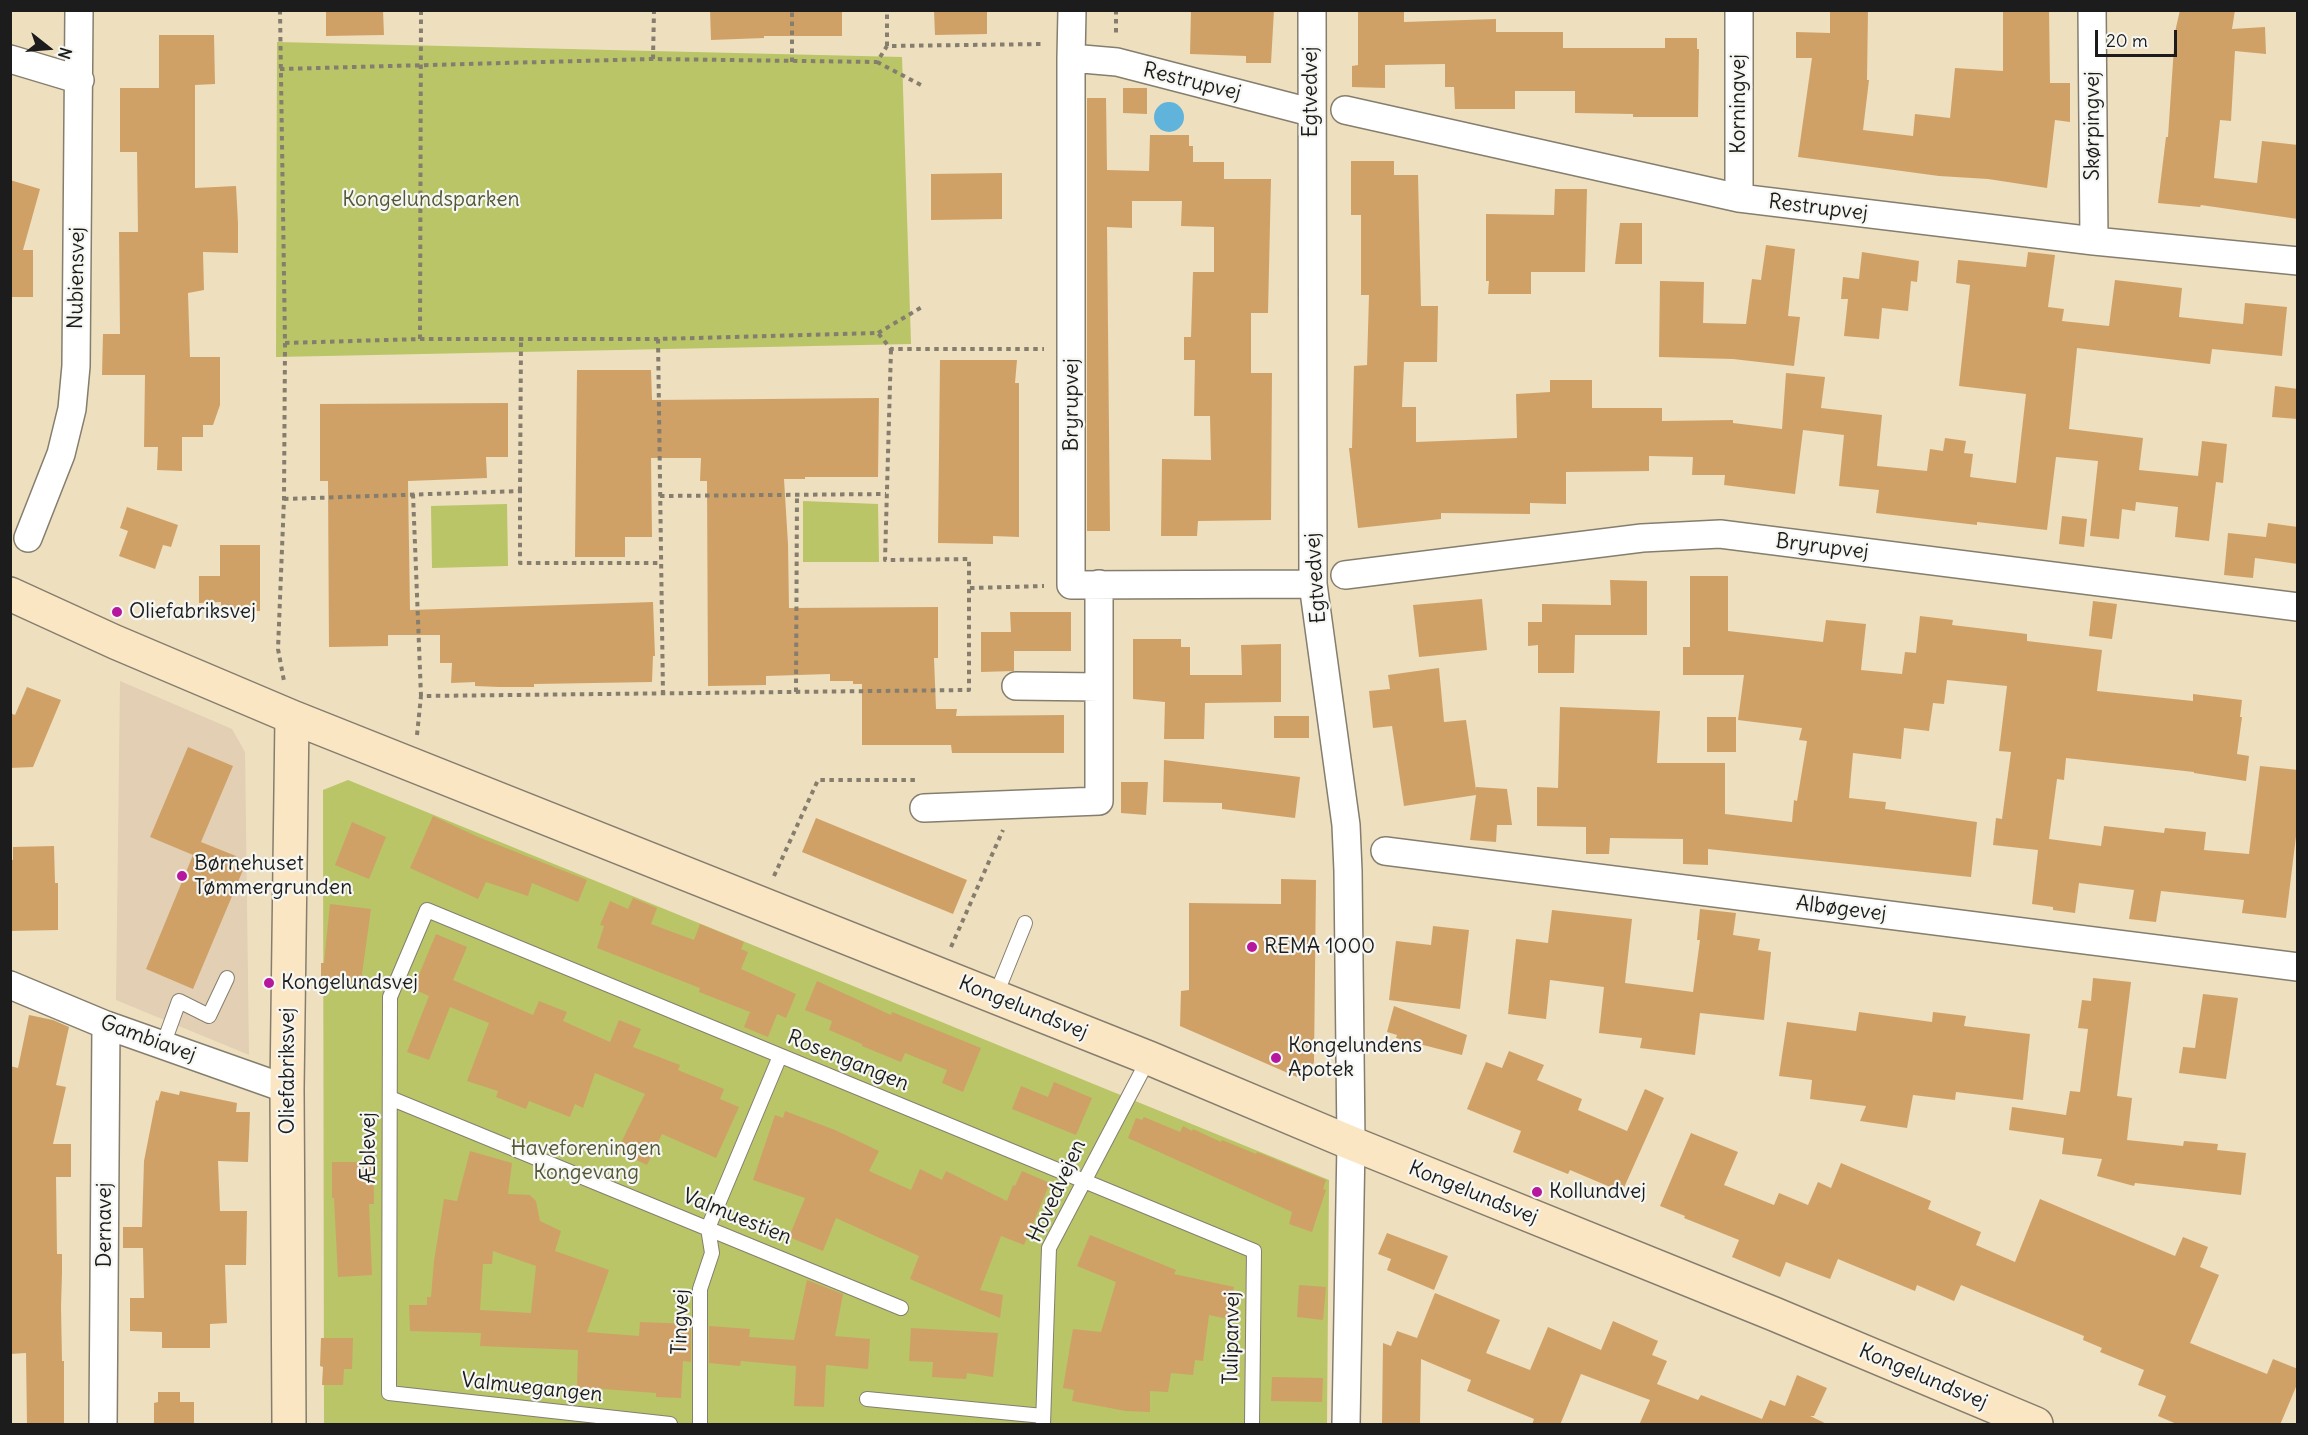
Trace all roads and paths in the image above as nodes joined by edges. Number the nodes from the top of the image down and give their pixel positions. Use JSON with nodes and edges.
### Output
{"nodes":[{"id":1,"x":79,"y":10,"type":"edge"},
{"id":2,"x":279,"y":10,"type":"edge"},
{"id":3,"x":421,"y":10,"type":"edge"},
{"id":4,"x":654,"y":10,"type":"edge"},
{"id":5,"x":792,"y":10,"type":"edge"},
{"id":6,"x":887,"y":10,"type":"edge"},
{"id":7,"x":1071,"y":10,"type":"edge"},
{"id":8,"x":1311,"y":10,"type":"edge"},
{"id":9,"x":1739,"y":10,"type":"edge"},
{"id":10,"x":2092,"y":10,"type":"edge"},
{"id":11,"x":887,"y":46,"type":"junction"},
{"id":12,"x":1071,"y":58,"type":"junction"},
{"id":13,"x":10,"y":59,"type":"edge"},
{"id":14,"x":653,"y":59,"type":"junction"},
{"id":15,"x":792,"y":62,"type":"junction"},
{"id":16,"x":877,"y":62,"type":"junction"},
{"id":17,"x":420,"y":64,"type":"junction"},
{"id":18,"x":280,"y":69,"type":"junction"},
{"id":19,"x":80,"y":80,"type":"junction"},
{"id":20,"x":921,"y":85,"type":"dead end"},
{"id":21,"x":1346,"y":110,"type":"dead end"},
{"id":22,"x":1310,"y":112,"type":"junction"},
{"id":23,"x":1739,"y":198,"type":"junction"},
{"id":24,"x":2094,"y":240,"type":"junction"},
{"id":25,"x":2298,"y":261,"type":"edge"},
{"id":26,"x":922,"y":307,"type":"dead end"},
{"id":27,"x":878,"y":333,"type":"junction"},
{"id":28,"x":420,"y":339,"type":"junction"},
{"id":29,"x":658,"y":339,"type":"junction"},
{"id":30,"x":521,"y":340,"type":"junction"},
{"id":31,"x":285,"y":343,"type":"junction"},
{"id":32,"x":891,"y":349,"type":"junction"},
{"id":33,"x":1072,"y":349,"type":"junction"},
{"id":34,"x":520,"y":491,"type":"junction"},
{"id":35,"x":413,"y":494,"type":"junction"},
{"id":36,"x":797,"y":494,"type":"junction"},
{"id":37,"x":886,"y":494,"type":"junction"},
{"id":38,"x":660,"y":496,"type":"junction"},
{"id":39,"x":284,"y":499,"type":"junction"},
{"id":40,"x":28,"y":538,"type":"dead end"},
{"id":41,"x":661,"y":563,"type":"junction"},
{"id":42,"x":1345,"y":575,"type":"dead end"},
{"id":43,"x":1099,"y":584,"type":"junction"},
{"id":44,"x":1313,"y":584,"type":"junction"},
{"id":45,"x":1071,"y":585,"type":"junction"},
{"id":46,"x":970,"y":588,"type":"junction"},
{"id":47,"x":10,"y":594,"type":"edge"},
{"id":48,"x":2298,"y":607,"type":"edge"},
{"id":49,"x":1016,"y":686,"type":"dead end"},
{"id":50,"x":1099,"y":687,"type":"junction"},
{"id":51,"x":796,"y":692,"type":"junction"},
{"id":52,"x":663,"y":693,"type":"junction"},
{"id":53,"x":421,"y":696,"type":"junction"},
{"id":54,"x":292,"y":717,"type":"junction"},
{"id":55,"x":411,"y":765,"type":"junction"},
{"id":56,"x":1015,"y":804,"type":"junction"},
{"id":57,"x":924,"y":808,"type":"joint"},
{"id":58,"x":1385,"y":851,"type":"dead end"},
{"id":59,"x":762,"y":904,"type":"junction"},
{"id":60,"x":427,"y":910,"type":"joint"},
{"id":61,"x":1024,"y":923,"type":"dead end"},
{"id":62,"x":2298,"y":967,"type":"edge"},
{"id":63,"x":939,"y":975,"type":"junction"},
{"id":64,"x":227,"y":978,"type":"dead end"},
{"id":65,"x":10,"y":985,"type":"edge"},
{"id":66,"x":994,"y":997,"type":"junction"},
{"id":67,"x":106,"y":1025,"type":"junction"},
{"id":68,"x":163,"y":1045,"type":"junction"},
{"id":69,"x":780,"y":1056,"type":"junction"},
{"id":70,"x":1149,"y":1058,"type":"junction"},
{"id":71,"x":287,"y":1089,"type":"junction"},
{"id":72,"x":390,"y":1098,"type":"junction"},
{"id":73,"x":1351,"y":1143,"type":"junction"},
{"id":74,"x":1082,"y":1181,"type":"junction"},
{"id":75,"x":708,"y":1228,"type":"junction"},
{"id":76,"x":1254,"y":1251,"type":"joint"},
{"id":77,"x":901,"y":1308,"type":"dead end"},
{"id":78,"x":389,"y":1393,"type":"joint"},
{"id":79,"x":867,"y":1399,"type":"dead end"},
{"id":80,"x":1043,"y":1420,"type":"edge"},
{"id":81,"x":103,"y":1425,"type":"edge"},
{"id":82,"x":289,"y":1425,"type":"edge"},
{"id":83,"x":670,"y":1425,"type":"edge"},
{"id":84,"x":700,"y":1425,"type":"edge"},
{"id":85,"x":1252,"y":1425,"type":"edge"},
{"id":86,"x":1346,"y":1425,"type":"edge"},
{"id":87,"x":2036,"y":1425,"type":"edge"}],
"edges":[{"from":1,"to":19,"type":"street","name":"Nubiensvej"},
{"from":2,"to":18,"type":"path"},
{"from":3,"to":17,"type":"path"},
{"from":4,"to":14,"type":"path"},
{"from":5,"to":15,"type":"path"},
{"from":6,"to":11,"type":"path"},
{"from":7,"to":12,"type":"street"},
{"from":8,"to":22,"type":"street","name":"Egtvedvej"},
{"from":9,"to":23,"type":"street","name":"Korningvej"},
{"from":10,"to":24,"type":"street","name":"Skørpingvej"},
{"from":11,"to":12,"type":"path"},
{"from":11,"to":16,"type":"path"},
{"from":12,"to":22,"type":"street","name":"Restrupvej"},
{"from":12,"to":33,"type":"street","name":"Bryrupvej"},
{"from":13,"to":19,"type":"street"},
{"from":14,"to":15,"type":"path"},
{"from":14,"to":17,"type":"path"},
{"from":15,"to":16,"type":"path"},
{"from":16,"to":20,"type":"path"},
{"from":17,"to":18,"type":"path"},
{"from":17,"to":28,"type":"path"},
{"from":18,"to":31,"type":"path"},
{"from":19,"to":40,"type":"street","name":"Nubiensvej"},
{"from":21,"to":23,"type":"street","name":"Restrupvej"},
{"from":22,"to":44,"type":"street","name":"Egtvedvej"},
{"from":23,"to":24,"type":"street","name":"Restrupvej"},
{"from":24,"to":25,"type":"street","name":"Restrupvej"},
{"from":26,"to":27,"type":"path"},
{"from":27,"to":29,"type":"path"},
{"from":27,"to":32,"type":"path"},
{"from":28,"to":30,"type":"path"},
{"from":28,"to":31,"type":"path"},
{"from":29,"to":30,"type":"path"},
{"from":29,"to":38,"type":"path"},
{"from":30,"to":34,"type":"path"},
{"from":31,"to":39,"type":"path"},
{"from":32,"to":33,"type":"path"},
{"from":32,"to":37,"type":"path"},
{"from":33,"to":45,"type":"street","name":"Bryrupvej"},
{"from":34,"to":35,"type":"path"},
{"from":34,"to":41,"type":"path"},
{"from":35,"to":39,"type":"path"},
{"from":35,"to":53,"type":"path"},
{"from":36,"to":37,"type":"path"},
{"from":36,"to":38,"type":"path"},
{"from":36,"to":51,"type":"path"},
{"from":37,"to":46,"type":"path"},
{"from":38,"to":41,"type":"path"},
{"from":39,"to":54,"type":"path"},
{"from":41,"to":52,"type":"path"},
{"from":42,"to":48,"type":"street","name":"Bryrupvej"},
{"from":43,"to":44,"type":"street"},
{"from":43,"to":45,"type":"street"},
{"from":43,"to":50,"type":"street"},
{"from":44,"to":73,"type":"street","name":"Egtvedvej"},
{"from":45,"to":46,"type":"path"},
{"from":46,"to":51,"type":"path"},
{"from":47,"to":54,"type":"street","name":"Kongelundsvej"},
{"from":49,"to":50,"type":"street"},
{"from":50,"to":56,"type":"street"},
{"from":51,"to":52,"type":"path"},
{"from":52,"to":53,"type":"path"},
{"from":53,"to":55,"type":"path"},
{"from":54,"to":55,"type":"street","name":"Kongelundsvej"},
{"from":54,"to":71,"type":"street","name":"Oliefabriksvej"},
{"from":55,"to":59,"type":"street","name":"Kongelundsvej"},
{"from":56,"to":57,"type":"street"},
{"from":56,"to":63,"type":"path"},
{"from":57,"to":59,"type":"path"},
{"from":58,"to":62,"type":"street","name":"Albøgevej"},
{"from":59,"to":63,"type":"street","name":"Kongelundsvej"},
{"from":60,"to":69,"type":"lane","name":"Rosengangen"},
{"from":60,"to":72,"type":"lane","name":"Æblevej"},
{"from":61,"to":66,"type":"lane"},
{"from":63,"to":66,"type":"street","name":"Kongelundsvej"},
{"from":64,"to":68,"type":"lane"},
{"from":65,"to":67,"type":"street","name":"Gambiavej"},
{"from":66,"to":70,"type":"street","name":"Kongelundsvej"},
{"from":67,"to":68,"type":"street","name":"Gambiavej"},
{"from":67,"to":81,"type":"street","name":"Dernavej"},
{"from":68,"to":71,"type":"street","name":"Gambiavej"},
{"from":69,"to":74,"type":"lane","name":"Rosengangen"},
{"from":69,"to":75,"type":"lane","name":"Tingvej"},
{"from":70,"to":73,"type":"street","name":"Kongelundsvej"},
{"from":70,"to":74,"type":"lane","name":"Hovedvejen"},
{"from":71,"to":82,"type":"street","name":"Oliefabriksvej"},
{"from":72,"to":75,"type":"lane","name":"Valmuestien"},
{"from":72,"to":78,"type":"lane","name":"Æblevej"},
{"from":73,"to":86,"type":"street"},
{"from":73,"to":87,"type":"street","name":"Kongelundsvej"},
{"from":74,"to":76,"type":"lane","name":"Rosengangen"},
{"from":74,"to":80,"type":"lane","name":"Hovedvejen"},
{"from":75,"to":77,"type":"lane","name":"Valmuestien"},
{"from":75,"to":84,"type":"lane","name":"Tingvej"},
{"from":76,"to":85,"type":"lane","name":"Tulipanvej"},
{"from":78,"to":83,"type":"lane","name":"Valmuegangen"},
{"from":79,"to":80,"type":"lane"}]}
